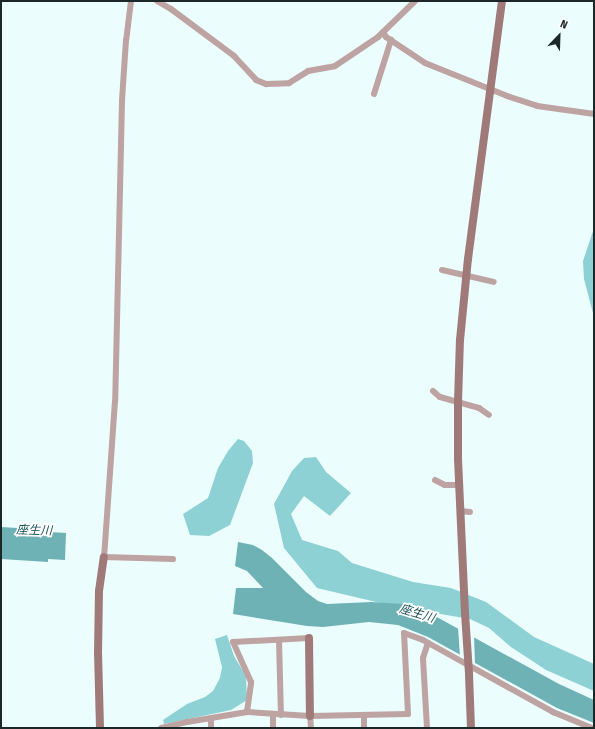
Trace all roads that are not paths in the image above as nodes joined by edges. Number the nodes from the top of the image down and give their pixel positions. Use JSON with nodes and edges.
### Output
{"nodes":[{"id":1,"x":131,"y":1,"type":"edge"},
{"id":2,"x":157,"y":1,"type":"edge"},
{"id":3,"x":415,"y":1,"type":"edge"},
{"id":4,"x":502,"y":1,"type":"edge"},
{"id":5,"x":383,"y":32,"type":"junction"},
{"id":6,"x":391,"y":40,"type":"junction"},
{"id":7,"x":491,"y":89,"type":"junction"},
{"id":8,"x":374,"y":94,"type":"dead end"},
{"id":9,"x":594,"y":114,"type":"edge"},
{"id":10,"x":442,"y":270,"type":"dead end"},
{"id":11,"x":466,"y":276,"type":"junction"},
{"id":12,"x":494,"y":282,"type":"dead end"},
{"id":13,"x":432,"y":391,"type":"dead end"},
{"id":14,"x":458,"y":402,"type":"junction"},
{"id":15,"x":489,"y":415,"type":"dead end"},
{"id":16,"x":435,"y":480,"type":"dead end"},
{"id":17,"x":459,"y":485,"type":"junction"},
{"id":18,"x":460,"y":511,"type":"junction"},
{"id":19,"x":470,"y":512,"type":"dead end"},
{"id":20,"x":104,"y":556,"type":"junction"},
{"id":21,"x":173,"y":558,"type":"dead end"},
{"id":22,"x":309,"y":638,"type":"joint"},
{"id":23,"x":279,"y":640,"type":"junction"},
{"id":24,"x":428,"y":643,"type":"junction"},
{"id":25,"x":247,"y":712,"type":"junction"},
{"id":26,"x":273,"y":714,"type":"junction"},
{"id":27,"x":281,"y":715,"type":"junction"},
{"id":28,"x":364,"y":715,"type":"junction"},
{"id":29,"x":310,"y":716,"type":"junction"},
{"id":30,"x":211,"y":718,"type":"junction"},
{"id":31,"x":100,"y":728,"type":"edge"},
{"id":32,"x":161,"y":728,"type":"edge"},
{"id":33,"x":211,"y":728,"type":"edge"},
{"id":34,"x":273,"y":728,"type":"edge"},
{"id":35,"x":311,"y":728,"type":"edge"},
{"id":36,"x":364,"y":728,"type":"edge"},
{"id":37,"x":427,"y":728,"type":"edge"},
{"id":38,"x":471,"y":728,"type":"edge"},
{"id":39,"x":592,"y":728,"type":"edge"}],
"edges":[{"from":1,"to":20,"type":"street"},
{"from":2,"to":5,"type":"street"},
{"from":3,"to":5,"type":"street"},
{"from":4,"to":7,"type":"street"},
{"from":5,"to":6,"type":"street"},
{"from":6,"to":7,"type":"street"},
{"from":6,"to":8,"type":"street"},
{"from":7,"to":9,"type":"street"},
{"from":7,"to":11,"type":"street"},
{"from":10,"to":11,"type":"street"},
{"from":11,"to":12,"type":"street"},
{"from":11,"to":14,"type":"street"},
{"from":13,"to":14,"type":"street"},
{"from":14,"to":15,"type":"street"},
{"from":14,"to":17,"type":"street"},
{"from":16,"to":17,"type":"street"},
{"from":17,"to":18,"type":"street"},
{"from":18,"to":19,"type":"street"},
{"from":18,"to":38,"type":"street","bridge":true},
{"from":20,"to":21,"type":"street"},
{"from":20,"to":31,"type":"street"},
{"from":22,"to":23,"type":"street"},
{"from":22,"to":29,"type":"street"},
{"from":23,"to":25,"type":"street"},
{"from":23,"to":27,"type":"street"},
{"from":24,"to":28,"type":"street"},
{"from":24,"to":37,"type":"street"},
{"from":24,"to":39,"type":"street"},
{"from":25,"to":26,"type":"street"},
{"from":25,"to":30,"type":"street"},
{"from":26,"to":27,"type":"street"},
{"from":26,"to":34,"type":"street"},
{"from":27,"to":29,"type":"street"},
{"from":28,"to":29,"type":"street"},
{"from":28,"to":36,"type":"street"},
{"from":29,"to":35,"type":"street"},
{"from":30,"to":32,"type":"street"},
{"from":30,"to":33,"type":"street"}]}
